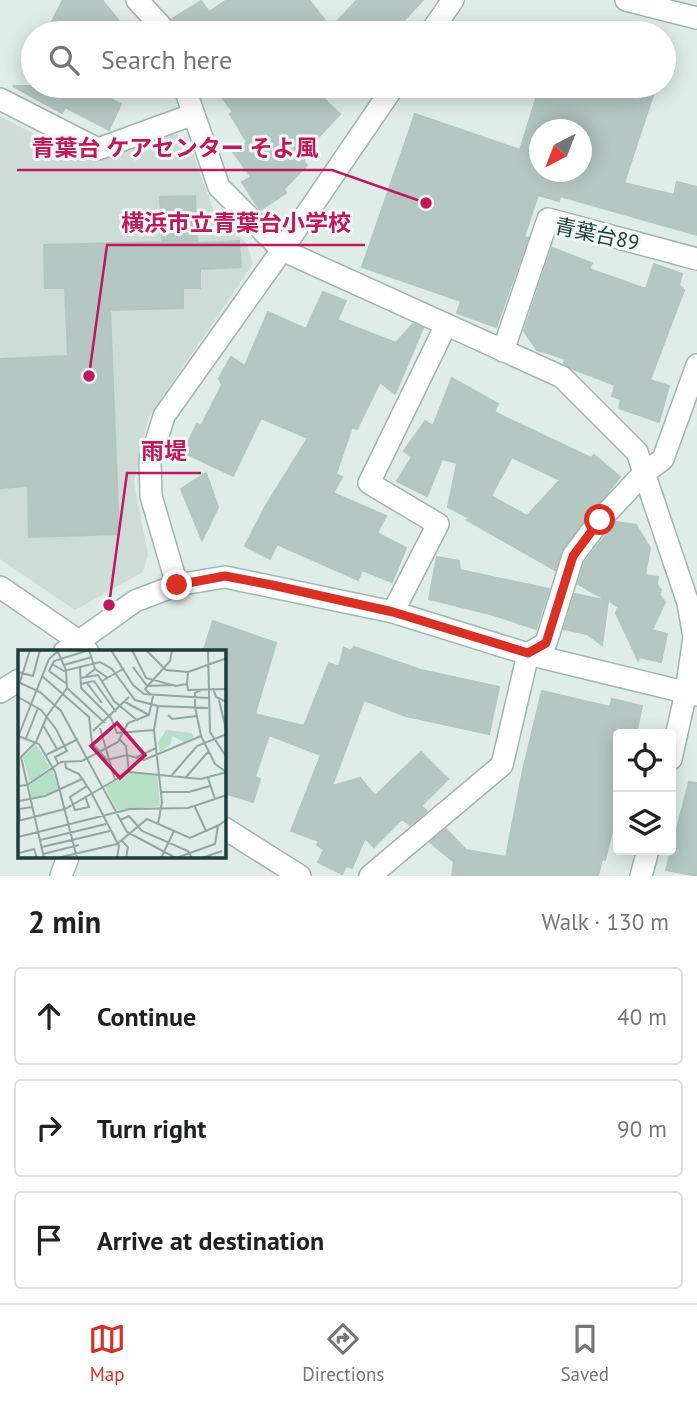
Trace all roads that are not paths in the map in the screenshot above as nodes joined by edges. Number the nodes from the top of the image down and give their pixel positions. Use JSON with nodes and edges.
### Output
{"nodes":[{"id":1,"x":137,"y":0,"type":"edge"},
{"id":2,"x":453,"y":0,"type":"edge"},
{"id":3,"x":626,"y":0,"type":"edge"},
{"id":4,"x":697,"y":18,"type":"edge"},
{"id":5,"x":156,"y":21,"type":"edge"},
{"id":6,"x":438,"y":21,"type":"edge"},
{"id":7,"x":188,"y":98,"type":"edge"},
{"id":8,"x":386,"y":98,"type":"edge"},
{"id":9,"x":0,"y":99,"type":"edge"},
{"id":10,"x":194,"y":114,"type":"junction"},
{"id":11,"x":282,"y":250,"type":"junction"},
{"id":12,"x":697,"y":259,"type":"edge"},
{"id":13,"x":446,"y":325,"type":"junction"},
{"id":14,"x":503,"y":351,"type":"junction"},
{"id":15,"x":697,"y":365,"type":"edge"},
{"id":16,"x":644,"y":472,"type":"junction"},
{"id":17,"x":177,"y":585,"type":"junction"},
{"id":18,"x":0,"y":587,"type":"edge"},
{"id":19,"x":393,"y":612,"type":"junction"},
{"id":20,"x":77,"y":649,"type":"edge"},
{"id":21,"x":528,"y":653,"type":"junction"},
{"id":22,"x":18,"y":681,"type":"edge"},
{"id":23,"x":0,"y":692,"type":"edge"},
{"id":24,"x":692,"y":694,"type":"edge"},
{"id":25,"x":676,"y":744,"type":"edge"},
{"id":26,"x":226,"y":829,"type":"edge"},
{"id":27,"x":647,"y":855,"type":"edge"},
{"id":28,"x":68,"y":858,"type":"edge"},
{"id":29,"x":61,"y":876,"type":"edge"},
{"id":30,"x":300,"y":876,"type":"edge"},
{"id":31,"x":370,"y":876,"type":"edge"},
{"id":32,"x":641,"y":876,"type":"edge"}],
"edges":[{"from":1,"to":5,"type":"street"},
{"from":2,"to":6,"type":"street"},
{"from":3,"to":4,"type":"street"},
{"from":7,"to":10,"type":"street"},
{"from":8,"to":11,"type":"street"},
{"from":9,"to":10,"type":"street"},
{"from":10,"to":11,"type":"street"},
{"from":11,"to":13,"type":"street"},
{"from":11,"to":17,"type":"street"},
{"from":12,"to":14,"type":"street","name":"青葉台89"},
{"from":13,"to":14,"type":"street"},
{"from":13,"to":19,"type":"street"},
{"from":14,"to":16,"type":"street"},
{"from":15,"to":16,"type":"street"},
{"from":16,"to":21,"type":"street"},
{"from":16,"to":24,"type":"street"},
{"from":17,"to":19,"type":"street"},
{"from":17,"to":20,"type":"street"},
{"from":18,"to":20,"type":"street"},
{"from":19,"to":21,"type":"street"},
{"from":21,"to":24,"type":"street"},
{"from":21,"to":31,"type":"street"},
{"from":22,"to":23,"type":"street"},
{"from":24,"to":25,"type":"street"},
{"from":26,"to":30,"type":"street"},
{"from":27,"to":32,"type":"street"},
{"from":28,"to":29,"type":"street"}]}
